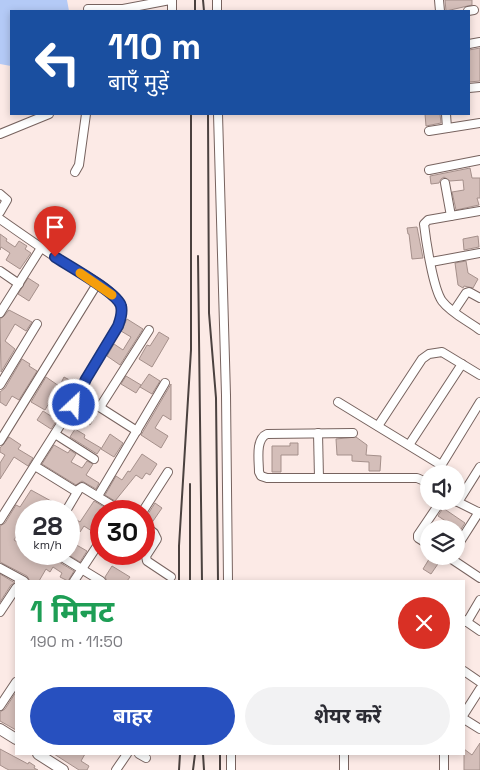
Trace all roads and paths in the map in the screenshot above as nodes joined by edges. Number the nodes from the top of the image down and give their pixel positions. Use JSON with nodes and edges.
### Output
{"nodes":[{"id":1,"x":86,"y":0,"type":"edge"},
{"id":2,"x":171,"y":0,"type":"edge"},
{"id":3,"x":88,"y":10,"type":"edge"},
{"id":4,"x":47,"y":115,"type":"edge"},
{"id":5,"x":86,"y":115,"type":"edge"},
{"id":6,"x":218,"y":115,"type":"edge"},
{"id":7,"x":446,"y":115,"type":"edge"},
{"id":8,"x":480,"y":122,"type":"edge"},
{"id":9,"x":447,"y":128,"type":"junction"},
{"id":10,"x":429,"y":132,"type":"dead end"},
{"id":11,"x":0,"y":134,"type":"edge"},
{"id":12,"x":480,"y":160,"type":"edge"},
{"id":13,"x":429,"y":170,"type":"dead end"},
{"id":14,"x":75,"y":172,"type":"dead end"},
{"id":15,"x":445,"y":183,"type":"dead end"},
{"id":16,"x":0,"y":194,"type":"edge"},
{"id":17,"x":480,"y":211,"type":"edge"},
{"id":18,"x":0,"y":212,"type":"edge"},
{"id":19,"x":451,"y":216,"type":"junction"},
{"id":20,"x":0,"y":219,"type":"edge"},
{"id":21,"x":41,"y":248,"type":"junction"},
{"id":22,"x":480,"y":253,"type":"edge"},
{"id":23,"x":431,"y":262,"type":"junction"},
{"id":24,"x":0,"y":271,"type":"edge"},
{"id":25,"x":19,"y":284,"type":"junction"},
{"id":26,"x":97,"y":284,"type":"junction"},
{"id":27,"x":480,"y":298,"type":"edge"},
{"id":28,"x":454,"y":310,"type":"junction"},
{"id":29,"x":0,"y":313,"type":"edge"},
{"id":30,"x":37,"y":324,"type":"dead end"},
{"id":31,"x":148,"y":330,"type":"dead end"},
{"id":32,"x":480,"y":330,"type":"edge"},
{"id":33,"x":462,"y":364,"type":"junction"},
{"id":34,"x":480,"y":375,"type":"edge"},
{"id":35,"x":165,"y":383,"type":"dead end"},
{"id":36,"x":0,"y":385,"type":"edge"},
{"id":37,"x":79,"y":394,"type":"junction"},
{"id":38,"x":338,"y":402,"type":"dead end"},
{"id":39,"x":480,"y":402,"type":"edge"},
{"id":40,"x":100,"y":407,"type":"junction"},
{"id":41,"x":378,"y":426,"type":"junction"},
{"id":42,"x":137,"y":430,"type":"junction"},
{"id":43,"x":318,"y":433,"type":"junction"},
{"id":44,"x":353,"y":433,"type":"dead end"},
{"id":45,"x":56,"y":434,"type":"junction"},
{"id":46,"x":0,"y":441,"type":"edge"},
{"id":47,"x":409,"y":445,"type":"junction"},
{"id":48,"x":94,"y":459,"type":"dead end"},
{"id":49,"x":441,"y":465,"type":"joint"},
{"id":50,"x":35,"y":466,"type":"junction"},
{"id":51,"x":480,"y":467,"type":"edge"},
{"id":52,"x":168,"y":472,"type":"dead end"},
{"id":53,"x":319,"y":478,"type":"junction"},
{"id":54,"x":420,"y":479,"type":"edge"},
{"id":55,"x":465,"y":489,"type":"edge"},
{"id":56,"x":77,"y":492,"type":"junction"},
{"id":57,"x":98,"y":496,"type":"junction"},
{"id":58,"x":72,"y":500,"type":"edge"},
{"id":59,"x":104,"y":500,"type":"edge"},
{"id":60,"x":150,"y":500,"type":"edge"},
{"id":61,"x":465,"y":505,"type":"edge"},
{"id":62,"x":480,"y":513,"type":"edge"},
{"id":63,"x":0,"y":520,"type":"edge"},
{"id":64,"x":465,"y":535,"type":"edge"},
{"id":65,"x":90,"y":557,"type":"edge"},
{"id":66,"x":74,"y":565,"type":"edge"},
{"id":67,"x":153,"y":565,"type":"edge"},
{"id":68,"x":461,"y":565,"type":"edge"},
{"id":69,"x":0,"y":568,"type":"edge"},
{"id":70,"x":82,"y":570,"type":"junction"},
{"id":71,"x":171,"y":577,"type":"dead end"},
{"id":72,"x":480,"y":578,"type":"edge"},
{"id":73,"x":20,"y":580,"type":"edge"},
{"id":74,"x":75,"y":580,"type":"edge"},
{"id":75,"x":98,"y":580,"type":"edge"},
{"id":76,"x":228,"y":580,"type":"edge"},
{"id":77,"x":15,"y":590,"type":"edge"},
{"id":78,"x":480,"y":600,"type":"edge"},
{"id":79,"x":0,"y":612,"type":"edge"},
{"id":80,"x":465,"y":621,"type":"edge"},
{"id":81,"x":480,"y":630,"type":"edge"},
{"id":82,"x":465,"y":672,"type":"edge"},
{"id":83,"x":480,"y":682,"type":"edge"},
{"id":84,"x":15,"y":684,"type":"edge"},
{"id":85,"x":480,"y":689,"type":"edge"},
{"id":86,"x":0,"y":706,"type":"edge"},
{"id":87,"x":465,"y":712,"type":"edge"},
{"id":88,"x":465,"y":720,"type":"edge"},
{"id":89,"x":0,"y":729,"type":"edge"},
{"id":90,"x":480,"y":729,"type":"edge"},
{"id":91,"x":15,"y":738,"type":"edge"},
{"id":92,"x":126,"y":755,"type":"edge"},
{"id":93,"x":231,"y":755,"type":"edge"},
{"id":94,"x":344,"y":755,"type":"edge"},
{"id":95,"x":45,"y":759,"type":"edge"},
{"id":96,"x":444,"y":767,"type":"edge"},
{"id":97,"x":63,"y":770,"type":"edge"},
{"id":98,"x":116,"y":770,"type":"edge"},
{"id":99,"x":231,"y":770,"type":"edge"},
{"id":100,"x":344,"y":770,"type":"edge"},
{"id":101,"x":452,"y":770,"type":"edge"}],
"edges":[{"from":1,"to":3,"type":"street"},
{"from":2,"to":3,"type":"street"},
{"from":4,"to":11,"type":"street"},
{"from":5,"to":14,"type":"street"},
{"from":6,"to":76,"type":"street"},
{"from":7,"to":9,"type":"street"},
{"from":8,"to":9,"type":"street"},
{"from":9,"to":10,"type":"street"},
{"from":12,"to":13,"type":"street"},
{"from":15,"to":19,"type":"street"},
{"from":16,"to":18,"type":"street"},
{"from":17,"to":19,"type":"street"},
{"from":19,"to":23,"type":"street"},
{"from":20,"to":21,"type":"street"},
{"from":21,"to":25,"type":"street"},
{"from":21,"to":26,"type":"street"},
{"from":22,"to":23,"type":"street"},
{"from":23,"to":28,"type":"street"},
{"from":24,"to":25,"type":"street"},
{"from":25,"to":29,"type":"street"},
{"from":26,"to":37,"type":"street"},
{"from":26,"to":46,"type":"street"},
{"from":27,"to":28,"type":"street"},
{"from":28,"to":32,"type":"street"},
{"from":30,"to":36,"type":"street"},
{"from":31,"to":40,"type":"street"},
{"from":33,"to":34,"type":"street"},
{"from":33,"to":41,"type":"street"},
{"from":33,"to":47,"type":"street"},
{"from":35,"to":42,"type":"street"},
{"from":37,"to":40,"type":"street"},
{"from":37,"to":45,"type":"street"},
{"from":38,"to":41,"type":"street"},
{"from":39,"to":49,"type":"street"},
{"from":40,"to":42,"type":"street"},
{"from":41,"to":47,"type":"street"},
{"from":42,"to":57,"type":"street"},
{"from":43,"to":44,"type":"street"},
{"from":43,"to":53,"type":"street"},
{"from":43,"to":53,"type":"street"},
{"from":45,"to":48,"type":"street"},
{"from":45,"to":50,"type":"street"},
{"from":47,"to":49,"type":"street"},
{"from":50,"to":56,"type":"street"},
{"from":50,"to":63,"type":"street"},
{"from":51,"to":55,"type":"street"},
{"from":52,"to":60,"type":"street"},
{"from":53,"to":54,"type":"street"},
{"from":56,"to":57,"type":"street"},
{"from":56,"to":58,"type":"street"},
{"from":57,"to":59,"type":"street"},
{"from":61,"to":62,"type":"street"},
{"from":62,"to":64,"type":"street"},
{"from":65,"to":70,"type":"street"},
{"from":66,"to":70,"type":"street"},
{"from":67,"to":71,"type":"street"},
{"from":68,"to":72,"type":"street"},
{"from":69,"to":73,"type":"street"},
{"from":70,"to":74,"type":"street"},
{"from":70,"to":75,"type":"street"},
{"from":77,"to":79,"type":"street"},
{"from":78,"to":80,"type":"street"},
{"from":80,"to":81,"type":"street"},
{"from":82,"to":83,"type":"street"},
{"from":84,"to":86,"type":"street"},
{"from":85,"to":87,"type":"street"},
{"from":88,"to":90,"type":"street"},
{"from":89,"to":91,"type":"street"},
{"from":92,"to":98,"type":"street"},
{"from":93,"to":99,"type":"street"},
{"from":94,"to":100,"type":"street"},
{"from":95,"to":97,"type":"street"},
{"from":96,"to":101,"type":"street"}]}
